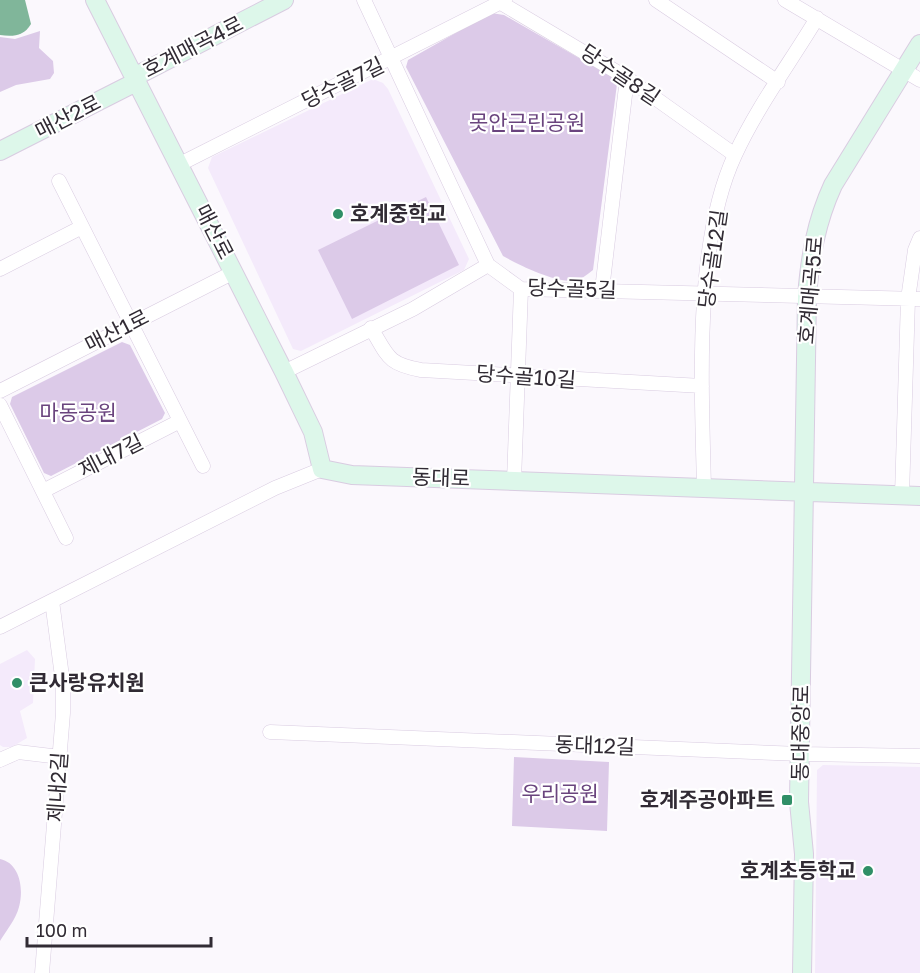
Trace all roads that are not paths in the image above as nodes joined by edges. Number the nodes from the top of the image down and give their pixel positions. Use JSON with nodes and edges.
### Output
{"nodes":[{"id":1,"x":95,"y":0,"type":"edge"},
{"id":2,"x":284,"y":0,"type":"edge"},
{"id":3,"x":364,"y":0,"type":"edge"},
{"id":4,"x":656,"y":0,"type":"edge"},
{"id":5,"x":785,"y":0,"type":"edge"},
{"id":6,"x":503,"y":1,"type":"edge"},
{"id":7,"x":817,"y":18,"type":"junction"},
{"id":8,"x":920,"y":44,"type":"edge"},
{"id":9,"x":390,"y":60,"type":"junction"},
{"id":10,"x":904,"y":69,"type":"junction"},
{"id":11,"x":627,"y":78,"type":"junction"},
{"id":12,"x":135,"y":80,"type":"junction"},
{"id":13,"x":920,"y":80,"type":"edge"},
{"id":14,"x":778,"y":82,"type":"junction"},
{"id":15,"x":0,"y":152,"type":"edge"},
{"id":16,"x":735,"y":155,"type":"junction"},
{"id":17,"x":180,"y":164,"type":"junction"},
{"id":18,"x":59,"y":182,"type":"dead end"},
{"id":19,"x":82,"y":227,"type":"junction"},
{"id":20,"x":920,"y":238,"type":"edge"},
{"id":21,"x":488,"y":266,"type":"junction"},
{"id":22,"x":0,"y":269,"type":"edge"},
{"id":23,"x":234,"y":272,"type":"junction"},
{"id":24,"x":521,"y":289,"type":"junction"},
{"id":25,"x":602,"y":290,"type":"junction"},
{"id":26,"x":706,"y":294,"type":"junction"},
{"id":27,"x":807,"y":297,"type":"junction"},
{"id":28,"x":914,"y":299,"type":"edge"},
{"id":29,"x":131,"y":324,"type":"junction"},
{"id":30,"x":371,"y":328,"type":"junction"},
{"id":31,"x":284,"y":372,"type":"junction"},
{"id":32,"x":516,"y":376,"type":"junction"},
{"id":33,"x":702,"y":386,"type":"junction"},
{"id":34,"x":906,"y":388,"type":"junction"},
{"id":35,"x":920,"y":388,"type":"edge"},
{"id":36,"x":0,"y":391,"type":"edge"},
{"id":37,"x":0,"y":405,"type":"edge"},
{"id":38,"x":180,"y":421,"type":"junction"},
{"id":39,"x":203,"y":466,"type":"dead end"},
{"id":40,"x":322,"y":469,"type":"junction"},
{"id":41,"x":514,"y":481,"type":"junction"},
{"id":42,"x":704,"y":489,"type":"junction"},
{"id":43,"x":42,"y":491,"type":"junction"},
{"id":44,"x":804,"y":493,"type":"junction"},
{"id":45,"x":911,"y":496,"type":"edge"},
{"id":46,"x":66,"y":538,"type":"dead end"},
{"id":47,"x":52,"y":601,"type":"junction"},
{"id":48,"x":0,"y":627,"type":"edge"},
{"id":49,"x":270,"y":732,"type":"dead end"},
{"id":50,"x":801,"y":754,"type":"junction"},
{"id":51,"x":920,"y":756,"type":"edge"},
{"id":52,"x":60,"y":757,"type":"junction"},
{"id":53,"x":0,"y":760,"type":"edge"},
{"id":54,"x":42,"y":973,"type":"edge"},
{"id":55,"x":802,"y":973,"type":"edge"}],
"edges":[{"from":1,"to":12,"type":"street","name":"매산로"},
{"from":2,"to":12,"type":"street","name":"호계매곡4로"},
{"from":3,"to":9,"type":"street","name":"당수골5길"},
{"from":4,"to":14,"type":"street"},
{"from":5,"to":7,"type":"street"},
{"from":6,"to":9,"type":"street","name":"당수골7길"},
{"from":6,"to":11,"type":"street","name":"당수골8길"},
{"from":7,"to":10,"type":"street"},
{"from":7,"to":14,"type":"street","name":"당수골12길"},
{"from":8,"to":10,"type":"street","name":"호계매곡5로"},
{"from":9,"to":17,"type":"street","name":"당수골7길"},
{"from":9,"to":21,"type":"street","name":"당수골5길"},
{"from":10,"to":13,"type":"street"},
{"from":10,"to":27,"type":"street","name":"호계매곡5로"},
{"from":11,"to":16,"type":"street","name":"당수골8길"},
{"from":11,"to":25,"type":"street"},
{"from":12,"to":15,"type":"street","name":"매산2로"},
{"from":12,"to":17,"type":"street","name":"매산로"},
{"from":14,"to":16,"type":"street","name":"당수골12길"},
{"from":16,"to":26,"type":"street","name":"당수골12길"},
{"from":17,"to":23,"type":"street","name":"매산로"},
{"from":18,"to":19,"type":"street"},
{"from":19,"to":22,"type":"street"},
{"from":19,"to":29,"type":"street"},
{"from":20,"to":28,"type":"street"},
{"from":21,"to":24,"type":"street","name":"당수골5길"},
{"from":21,"to":30,"type":"street"},
{"from":23,"to":29,"type":"street","name":"매산1로"},
{"from":23,"to":31,"type":"street","name":"매산로"},
{"from":24,"to":25,"type":"street","name":"당수골5길"},
{"from":24,"to":32,"type":"street"},
{"from":25,"to":26,"type":"street","name":"당수골5길"},
{"from":26,"to":27,"type":"street","name":"당수골5길"},
{"from":26,"to":33,"type":"street","name":"당수골12길"},
{"from":27,"to":28,"type":"street","name":"당수골5길"},
{"from":27,"to":44,"type":"street","name":"호계매곡5로"},
{"from":28,"to":34,"type":"street"},
{"from":29,"to":36,"type":"street","name":"매산1로"},
{"from":29,"to":38,"type":"street"},
{"from":30,"to":31,"type":"street"},
{"from":30,"to":32,"type":"street","name":"당수골10길"},
{"from":31,"to":40,"type":"street","name":"매산로"},
{"from":32,"to":33,"type":"street","name":"당수골10길"},
{"from":32,"to":41,"type":"street"},
{"from":33,"to":42,"type":"street","name":"당수골12길"},
{"from":34,"to":35,"type":"street"},
{"from":34,"to":45,"type":"street"},
{"from":37,"to":43,"type":"street"},
{"from":38,"to":39,"type":"street"},
{"from":38,"to":43,"type":"street","name":"제내7길"},
{"from":40,"to":41,"type":"street","name":"동대로"},
{"from":40,"to":47,"type":"street"},
{"from":41,"to":42,"type":"street","name":"동대로"},
{"from":42,"to":44,"type":"street","name":"동대로"},
{"from":43,"to":46,"type":"street"},
{"from":44,"to":45,"type":"street","name":"동대로"},
{"from":44,"to":50,"type":"street","name":"동대중앙로"},
{"from":47,"to":48,"type":"street"},
{"from":47,"to":52,"type":"street","name":"제내2길"},
{"from":49,"to":50,"type":"street","name":"동대12길"},
{"from":50,"to":51,"type":"street","name":"동대12길"},
{"from":50,"to":55,"type":"street","name":"동대중앙로"},
{"from":52,"to":53,"type":"street"},
{"from":52,"to":54,"type":"street","name":"제내2길"}]}
